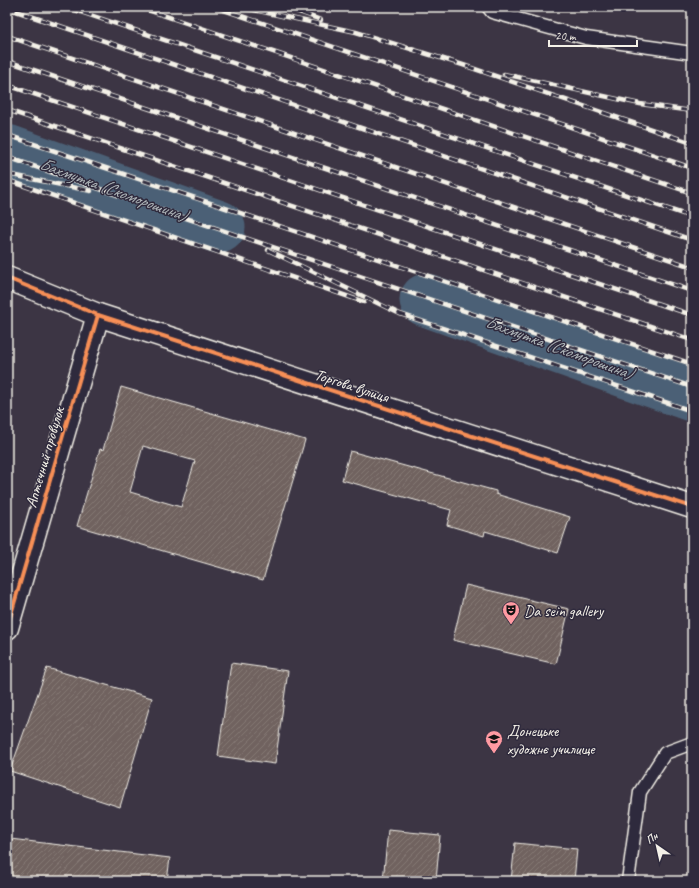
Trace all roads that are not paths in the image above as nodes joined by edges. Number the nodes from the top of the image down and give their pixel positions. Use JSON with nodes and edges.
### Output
{"nodes":[{"id":1,"x":488,"y":7,"type":"edge"},
{"id":2,"x":692,"y":53,"type":"edge"},
{"id":3,"x":7,"y":278,"type":"edge"},
{"id":4,"x":98,"y":315,"type":"junction"},
{"id":5,"x":692,"y":507,"type":"edge"},
{"id":6,"x":7,"y":628,"type":"edge"},
{"id":7,"x":692,"y":744,"type":"edge"},
{"id":8,"x":628,"y":881,"type":"edge"}],
"edges":[{"from":1,"to":2,"type":"lane"},
{"from":3,"to":4,"type":"street","name":"Торгова вулиця"},
{"from":4,"to":5,"type":"street","name":"Торгова вулиця"},
{"from":4,"to":6,"type":"street","name":"Аптечний провулок"},
{"from":7,"to":8,"type":"lane"}]}
